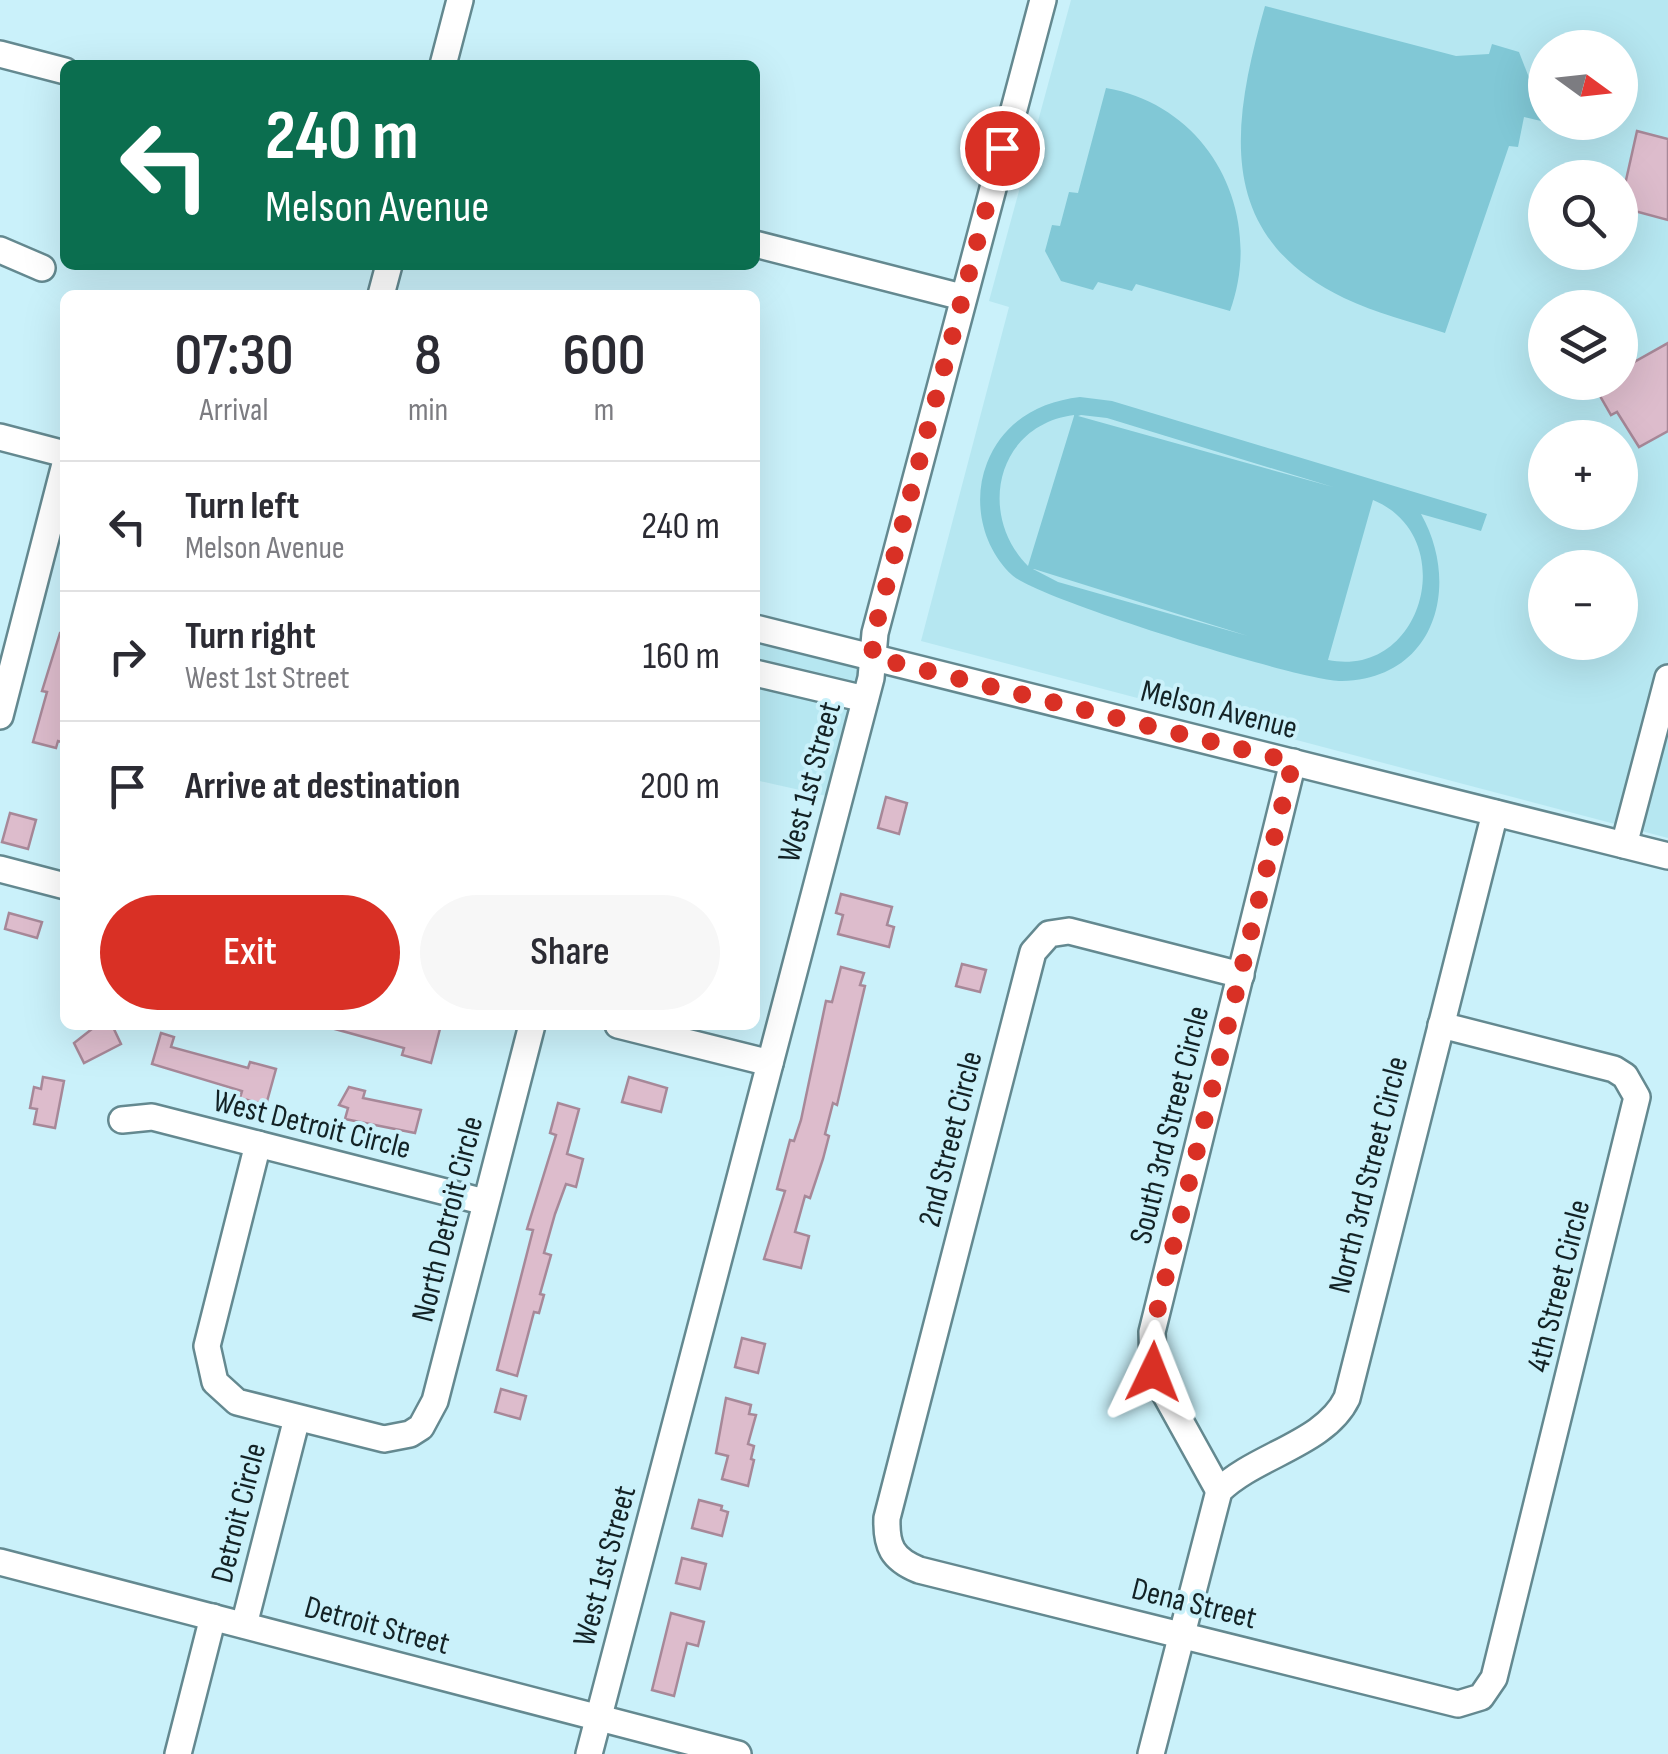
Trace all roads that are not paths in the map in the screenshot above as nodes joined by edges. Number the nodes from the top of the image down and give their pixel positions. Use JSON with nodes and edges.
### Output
{"nodes":[{"id":1,"x":460,"y":0,"type":"edge"},
{"id":2,"x":1043,"y":0,"type":"edge"},
{"id":3,"x":0,"y":54,"type":"edge"},
{"id":4,"x":444,"y":60,"type":"edge"},
{"id":5,"x":60,"y":70,"type":"edge"},
{"id":6,"x":760,"y":245,"type":"edge"},
{"id":7,"x":0,"y":250,"type":"edge"},
{"id":8,"x":42,"y":268,"type":"dead end"},
{"id":9,"x":962,"y":297,"type":"junction"},
{"id":10,"x":0,"y":438,"type":"edge"},
{"id":11,"x":60,"y":453,"type":"edge"},
{"id":12,"x":60,"y":483,"type":"edge"},
{"id":13,"x":760,"y":629,"type":"edge"},
{"id":14,"x":799,"y":639,"type":"junction"},
{"id":15,"x":872,"y":657,"type":"junction"},
{"id":16,"x":760,"y":674,"type":"edge"},
{"id":17,"x":1668,"y":678,"type":"edge"},
{"id":18,"x":789,"y":680,"type":"junction"},
{"id":19,"x":865,"y":699,"type":"junction"},
{"id":20,"x":0,"y":716,"type":"edge"},
{"id":21,"x":1293,"y":762,"type":"junction"},
{"id":22,"x":1494,"y":813,"type":"junction"},
{"id":23,"x":1624,"y":845,"type":"junction"},
{"id":24,"x":1668,"y":856,"type":"edge"},
{"id":25,"x":0,"y":869,"type":"edge"},
{"id":26,"x":60,"y":885,"type":"edge"},
{"id":27,"x":1241,"y":975,"type":"junction"},
{"id":28,"x":1441,"y":1025,"type":"junction"},
{"id":29,"x":531,"y":1030,"type":"edge"},
{"id":30,"x":641,"y":1030,"type":"edge"},
{"id":31,"x":770,"y":1063,"type":"junction"},
{"id":32,"x":122,"y":1120,"type":"dead end"},
{"id":33,"x":258,"y":1144,"type":"junction"},
{"id":34,"x":485,"y":1202,"type":"junction"},
{"id":35,"x":297,"y":1418,"type":"junction"},
{"id":36,"x":1219,"y":1490,"type":"junction"},
{"id":37,"x":893,"y":1555,"type":"joint"},
{"id":38,"x":0,"y":1562,"type":"edge"},
{"id":39,"x":213,"y":1616,"type":"junction"},
{"id":40,"x":244,"y":1625,"type":"junction"},
{"id":41,"x":1181,"y":1636,"type":"junction"},
{"id":42,"x":1481,"y":1697,"type":"joint"},
{"id":43,"x":599,"y":1718,"type":"junction"},
{"id":44,"x":178,"y":1754,"type":"edge"},
{"id":45,"x":589,"y":1754,"type":"edge"},
{"id":46,"x":738,"y":1754,"type":"edge"},
{"id":47,"x":1152,"y":1754,"type":"edge"}],
"edges":[{"from":1,"to":4,"type":"street"},
{"from":2,"to":9,"type":"street","name":"West 1st Street"},
{"from":3,"to":5,"type":"street"},
{"from":6,"to":9,"type":"street"},
{"from":7,"to":8,"type":"street"},
{"from":9,"to":15,"type":"street","name":"West 1st Street"},
{"from":10,"to":11,"type":"street"},
{"from":12,"to":20,"type":"street"},
{"from":13,"to":14,"type":"street","name":"Melson Avenue"},
{"from":14,"to":15,"type":"street","name":"Melson Avenue"},
{"from":14,"to":18,"type":"street"},
{"from":15,"to":19,"type":"street","name":"West 1st Street"},
{"from":15,"to":21,"type":"street","name":"Melson Avenue"},
{"from":16,"to":18,"type":"street"},
{"from":17,"to":23,"type":"street"},
{"from":18,"to":19,"type":"street"},
{"from":19,"to":31,"type":"street","name":"West 1st Street"},
{"from":21,"to":22,"type":"street","name":"Melson Avenue"},
{"from":21,"to":27,"type":"street","name":"South 3rd Street Circle"},
{"from":22,"to":23,"type":"street","name":"Melson Avenue"},
{"from":22,"to":28,"type":"street","name":"North 3rd Street Circle"},
{"from":23,"to":24,"type":"street","name":"Melson Avenue"},
{"from":25,"to":26,"type":"street"},
{"from":27,"to":36,"type":"street","name":"South 3rd Street Circle"},
{"from":27,"to":37,"type":"street","name":"2nd Street Circle"},
{"from":28,"to":36,"type":"street","name":"North 3rd Street Circle"},
{"from":28,"to":42,"type":"street","name":"4th Street Circle"},
{"from":29,"to":34,"type":"street","name":"North Detroit Circle"},
{"from":30,"to":31,"type":"street"},
{"from":31,"to":43,"type":"street","name":"West 1st Street"},
{"from":32,"to":33,"type":"street","name":"West Detroit Circle"},
{"from":33,"to":34,"type":"street","name":"West Detroit Circle"},
{"from":33,"to":35,"type":"street"},
{"from":34,"to":35,"type":"street","name":"North Detroit Circle"},
{"from":35,"to":40,"type":"street","name":"Detroit Circle"},
{"from":36,"to":41,"type":"street"},
{"from":37,"to":41,"type":"street","name":"Dena Street"},
{"from":38,"to":39,"type":"street","name":"Detroit Street"},
{"from":39,"to":40,"type":"street","name":"Detroit Street"},
{"from":39,"to":44,"type":"street"},
{"from":40,"to":43,"type":"street","name":"Detroit Street"},
{"from":41,"to":42,"type":"street","name":"Dena Street"},
{"from":41,"to":47,"type":"street"},
{"from":43,"to":45,"type":"street","name":"West 1st Street"},
{"from":43,"to":46,"type":"street","name":"Detroit Street"}]}
